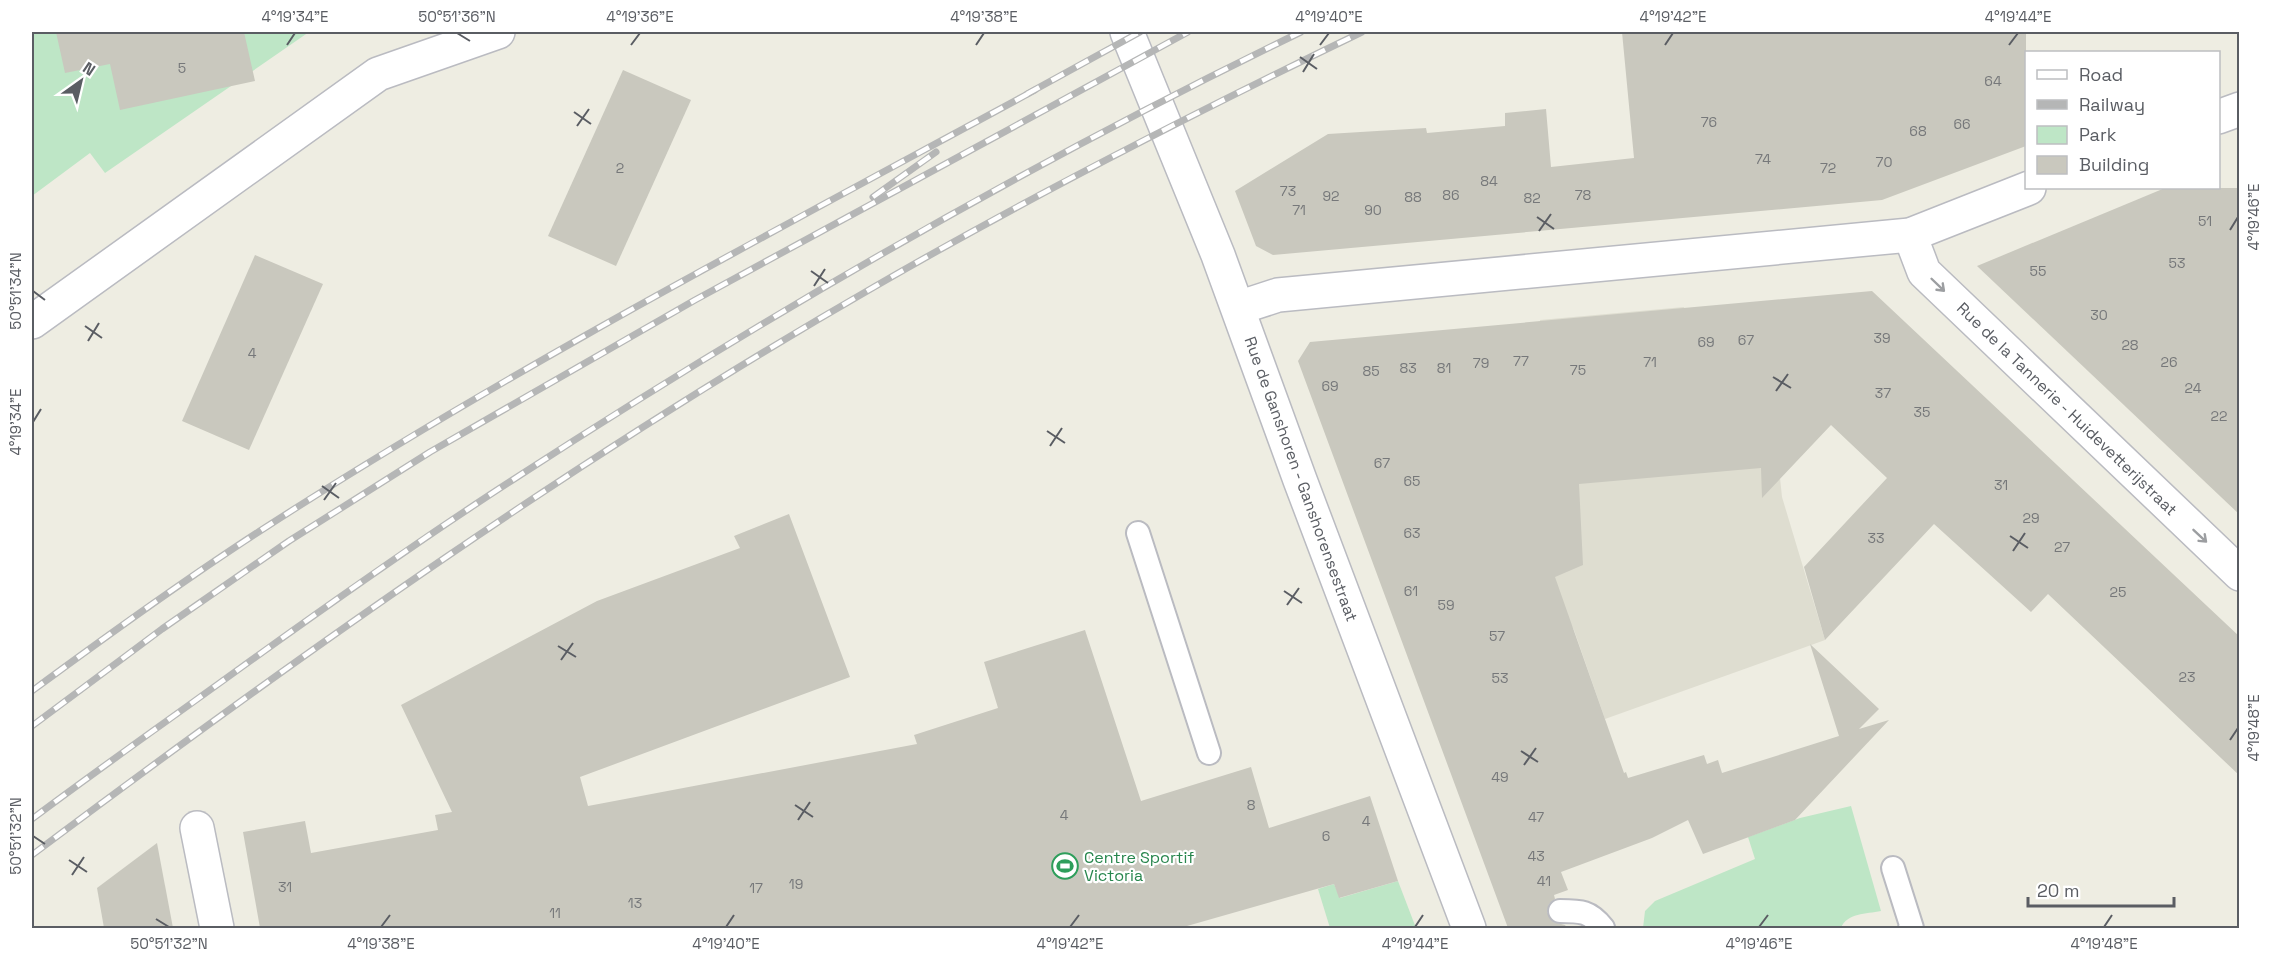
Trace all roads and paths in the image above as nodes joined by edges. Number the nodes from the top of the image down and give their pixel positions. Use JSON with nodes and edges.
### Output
{"nodes":[{"id":1,"x":498,"y":32,"type":"edge"},
{"id":2,"x":1127,"y":32,"type":"edge"},
{"id":3,"x":2240,"y":109,"type":"edge"},
{"id":4,"x":2220,"y":116,"type":"edge"},
{"id":5,"x":2026,"y":189,"type":"edge"},
{"id":6,"x":1910,"y":235,"type":"junction"},
{"id":7,"x":1238,"y":308,"type":"junction"},
{"id":8,"x":32,"y":322,"type":"edge"},
{"id":9,"x":1138,"y":533,"type":"dead end"},
{"id":10,"x":2240,"y":574,"type":"edge"},
{"id":11,"x":1209,"y":753,"type":"dead end"},
{"id":12,"x":197,"y":828,"type":"dead end"},
{"id":13,"x":1893,"y":868,"type":"dead end"},
{"id":14,"x":1560,"y":911,"type":"dead end"},
{"id":15,"x":217,"y":928,"type":"edge"},
{"id":16,"x":1469,"y":928,"type":"edge"},
{"id":17,"x":1603,"y":928,"type":"edge"},
{"id":18,"x":1910,"y":928,"type":"edge"}],
"edges":[{"from":1,"to":8,"type":"street"},
{"from":2,"to":7,"type":"street","name":"Rue de Ganshoren - Ganshorensestraat"},
{"from":3,"to":4,"type":"street"},
{"from":5,"to":6,"type":"street"},
{"from":6,"to":7,"type":"street"},
{"from":6,"to":10,"type":"street","name":"Rue de la Tannerie - Huidevetterijstraat","one_way":true},
{"from":7,"to":16,"type":"street","name":"Rue de Ganshoren - Ganshorensestraat"},
{"from":9,"to":11,"type":"lane"},
{"from":12,"to":15,"type":"street"},
{"from":13,"to":18,"type":"lane"},
{"from":14,"to":17,"type":"lane"}]}
